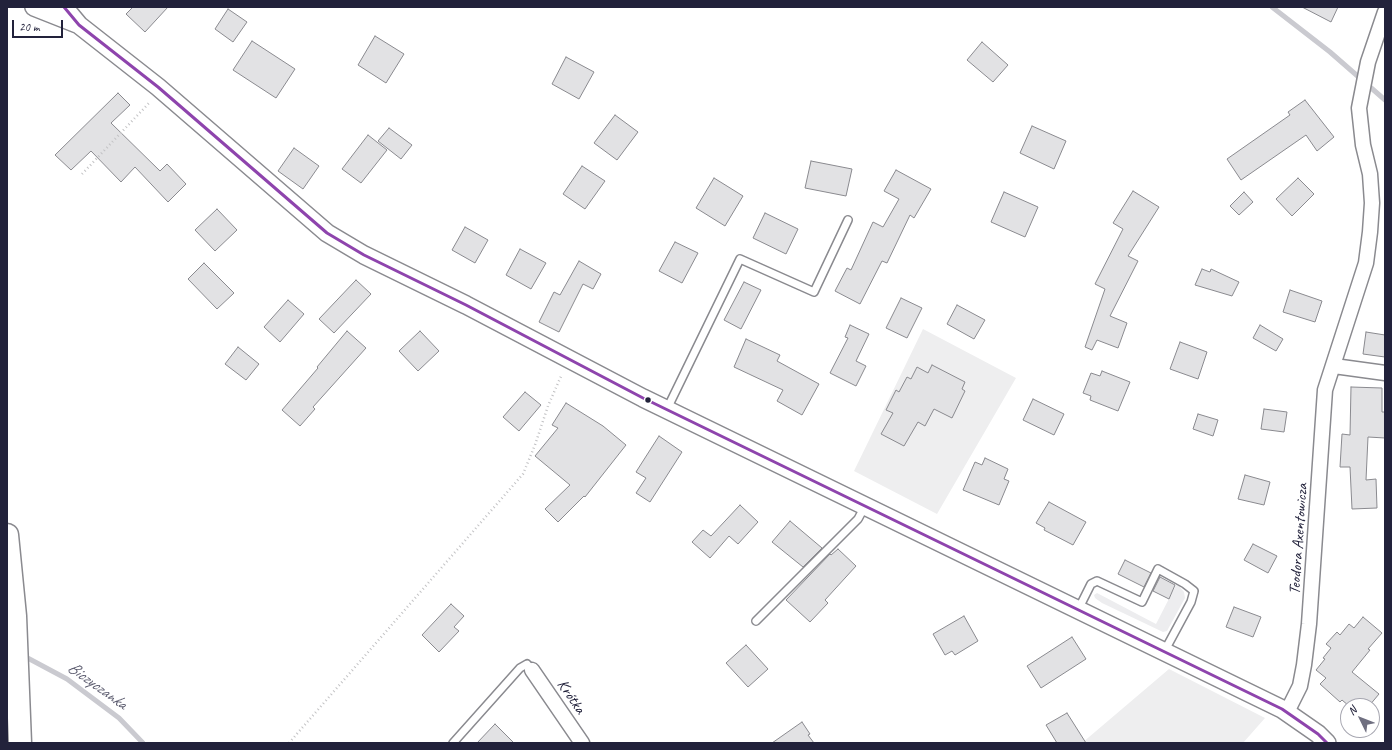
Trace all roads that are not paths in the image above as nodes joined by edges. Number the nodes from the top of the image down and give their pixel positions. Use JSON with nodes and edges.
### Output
{"nodes":[{"id":1,"x":34,"y":7,"type":"edge"},
{"id":2,"x":64,"y":7,"type":"edge"},
{"id":3,"x":1385,"y":12,"type":"edge"},
{"id":4,"x":79,"y":25,"type":"junction"},
{"id":5,"x":848,"y":220,"type":"dead end"},
{"id":6,"x":1334,"y":366,"type":"junction"},
{"id":7,"x":1385,"y":373,"type":"edge"},
{"id":8,"x":667,"y":410,"type":"junction"},
{"id":9,"x":865,"y":506,"type":"junction"},
{"id":10,"x":7,"y":534,"type":"edge"},
{"id":11,"x":1078,"y":610,"type":"junction"},
{"id":12,"x":756,"y":622,"type":"dead end"},
{"id":13,"x":1164,"y":652,"type":"junction"},
{"id":14,"x":532,"y":670,"type":"joint"},
{"id":15,"x":1287,"y":712,"type":"junction"},
{"id":16,"x":20,"y":743,"type":"edge"},
{"id":17,"x":453,"y":743,"type":"edge"},
{"id":18,"x":582,"y":743,"type":"edge"},
{"id":19,"x":1327,"y":743,"type":"edge"}],
"edges":[{"from":1,"to":4,"type":"street"},
{"from":2,"to":4,"type":"street"},
{"from":3,"to":6,"type":"street","name":"Teodora Axentowicza"},
{"from":4,"to":8,"type":"street"},
{"from":5,"to":8,"type":"lane"},
{"from":6,"to":7,"type":"street"},
{"from":6,"to":15,"type":"street","name":"Teodora Axentowicza"},
{"from":8,"to":9,"type":"street"},
{"from":9,"to":11,"type":"street"},
{"from":9,"to":12,"type":"lane"},
{"from":10,"to":16,"type":"main road"},
{"from":11,"to":13,"type":"street"},
{"from":11,"to":13,"type":"lane"},
{"from":13,"to":15,"type":"street"},
{"from":14,"to":17,"type":"lane"},
{"from":14,"to":18,"type":"street","name":"Krótka"},
{"from":15,"to":19,"type":"street"}]}
